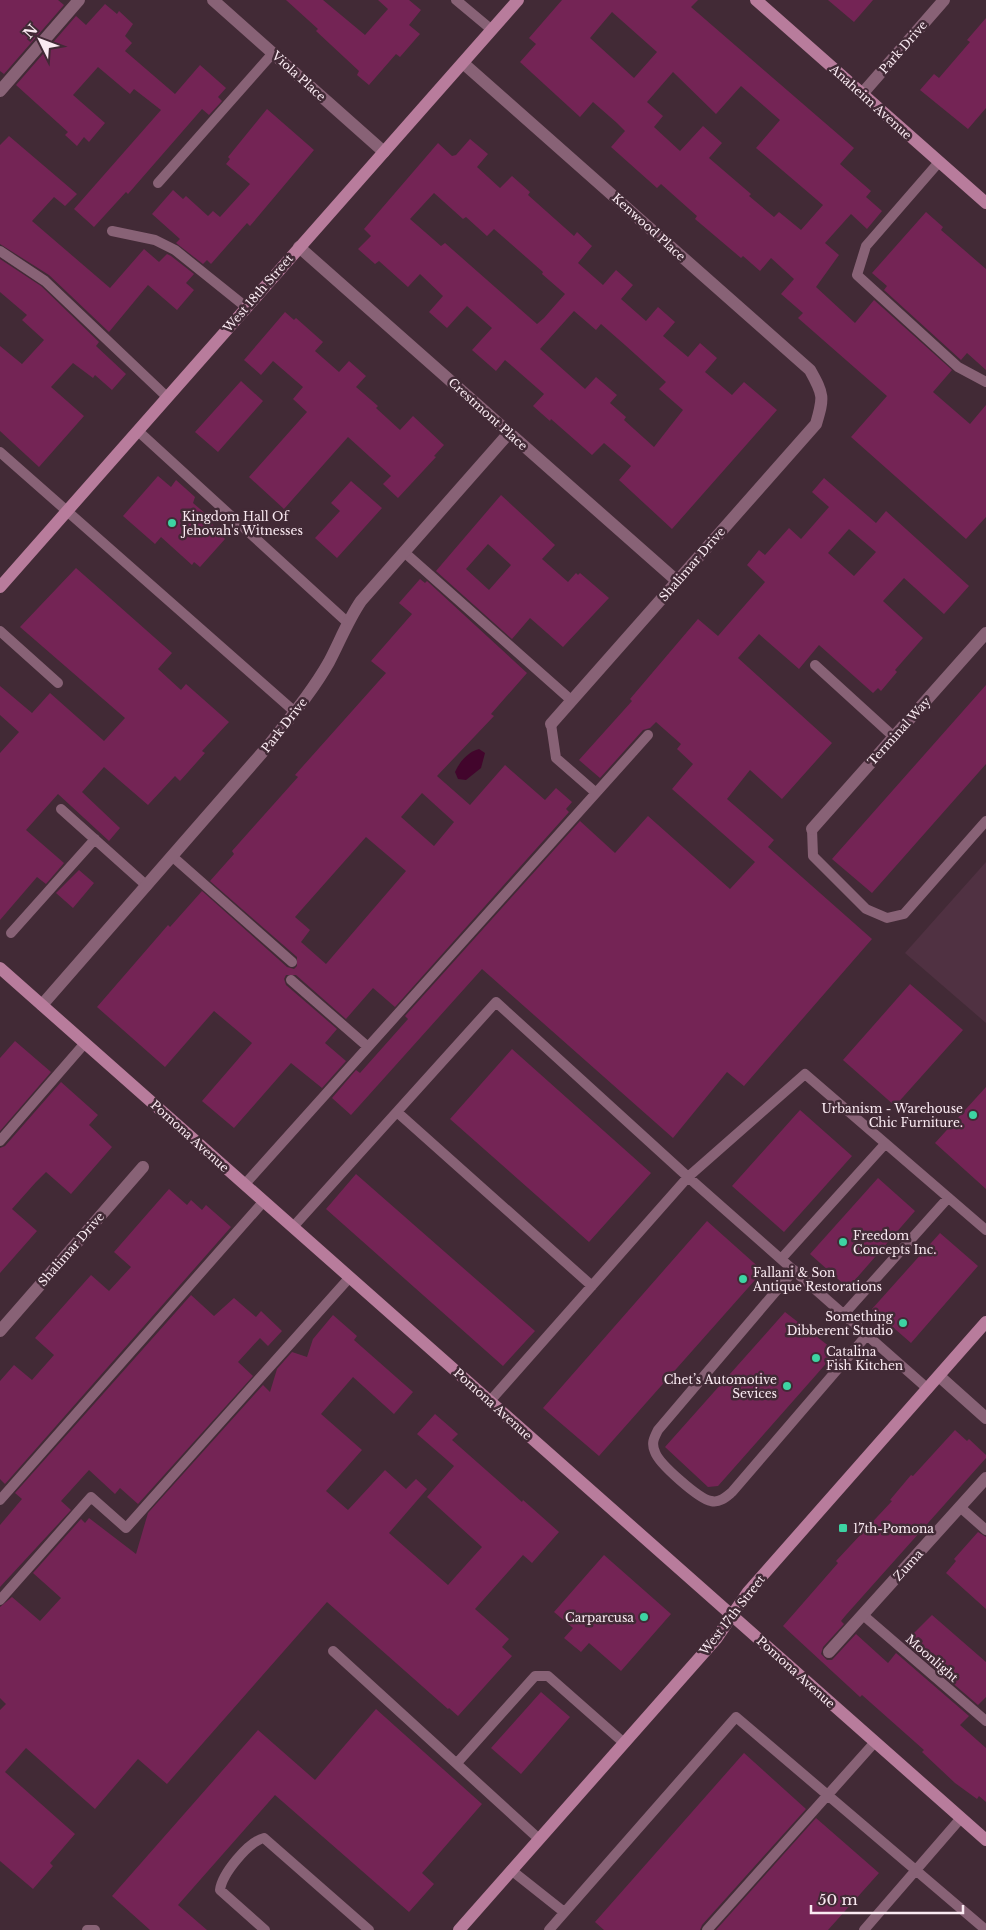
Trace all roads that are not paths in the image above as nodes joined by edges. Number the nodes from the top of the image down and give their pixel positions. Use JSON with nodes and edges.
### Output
{"nodes":[{"id":1,"x":79,"y":0,"type":"edge"},
{"id":2,"x":213,"y":0,"type":"edge"},
{"id":3,"x":456,"y":0,"type":"edge"},
{"id":4,"x":518,"y":0,"type":"edge"},
{"id":5,"x":756,"y":0,"type":"edge"},
{"id":6,"x":944,"y":0,"type":"edge"},
{"id":7,"x":492,"y":30,"type":"junction"},
{"id":8,"x":272,"y":52,"type":"junction"},
{"id":9,"x":463,"y":62,"type":"junction"},
{"id":10,"x":0,"y":91,"type":"edge"},
{"id":11,"x":862,"y":94,"type":"junction"},
{"id":12,"x":384,"y":152,"type":"junction"},
{"id":13,"x":939,"y":162,"type":"junction"},
{"id":14,"x":158,"y":183,"type":"dead end"},
{"id":15,"x":986,"y":203,"type":"edge"},
{"id":16,"x":112,"y":231,"type":"dead end"},
{"id":17,"x":299,"y":247,"type":"junction"},
{"id":18,"x":0,"y":252,"type":"edge"},
{"id":19,"x":246,"y":308,"type":"junction"},
{"id":20,"x":986,"y":382,"type":"edge"},
{"id":21,"x":167,"y":397,"type":"junction"},
{"id":22,"x":823,"y":400,"type":"joint"},
{"id":23,"x":138,"y":431,"type":"junction"},
{"id":24,"x":509,"y":433,"type":"junction"},
{"id":25,"x":0,"y":452,"type":"edge"},
{"id":26,"x":68,"y":509,"type":"junction"},
{"id":27,"x":404,"y":552,"type":"junction"},
{"id":28,"x":677,"y":581,"type":"junction"},
{"id":29,"x":0,"y":587,"type":"edge"},
{"id":30,"x":347,"y":622,"type":"junction"},
{"id":31,"x":0,"y":631,"type":"edge"},
{"id":32,"x":986,"y":633,"type":"edge"},
{"id":33,"x":815,"y":665,"type":"dead end"},
{"id":34,"x":58,"y":682,"type":"dead end"},
{"id":35,"x":572,"y":700,"type":"junction"},
{"id":36,"x":295,"y":712,"type":"junction"},
{"id":37,"x":551,"y":724,"type":"joint"},
{"id":38,"x":648,"y":735,"type":"dead end"},
{"id":39,"x":894,"y":737,"type":"junction"},
{"id":40,"x":595,"y":792,"type":"junction"},
{"id":41,"x":61,"y":809,"type":"dead end"},
{"id":42,"x":986,"y":821,"type":"edge"},
{"id":43,"x":812,"y":829,"type":"joint"},
{"id":44,"x":95,"y":840,"type":"junction"},
{"id":45,"x":172,"y":857,"type":"junction"},
{"id":46,"x":147,"y":886,"type":"junction"},
{"id":47,"x":11,"y":933,"type":"dead end"},
{"id":48,"x":292,"y":962,"type":"dead end"},
{"id":49,"x":0,"y":968,"type":"edge"},
{"id":50,"x":291,"y":980,"type":"dead end"},
{"id":51,"x":42,"y":1005,"type":"junction"},
{"id":52,"x":85,"y":1043,"type":"junction"},
{"id":53,"x":368,"y":1046,"type":"junction"},
{"id":54,"x":397,"y":1112,"type":"junction"},
{"id":55,"x":0,"y":1141,"type":"edge"},
{"id":56,"x":886,"y":1144,"type":"junction"},
{"id":57,"x":143,"y":1167,"type":"dead end"},
{"id":58,"x":688,"y":1178,"type":"junction"},
{"id":59,"x":245,"y":1184,"type":"junction"},
{"id":60,"x":948,"y":1198,"type":"junction"},
{"id":61,"x":264,"y":1201,"type":"junction"},
{"id":62,"x":293,"y":1227,"type":"junction"},
{"id":63,"x":986,"y":1230,"type":"edge"},
{"id":64,"x":781,"y":1259,"type":"junction"},
{"id":65,"x":794,"y":1270,"type":"junction"},
{"id":66,"x":350,"y":1277,"type":"junction"},
{"id":67,"x":592,"y":1286,"type":"junction"},
{"id":68,"x":844,"y":1314,"type":"junction"},
{"id":69,"x":986,"y":1322,"type":"edge"},
{"id":70,"x":0,"y":1331,"type":"edge"},
{"id":71,"x":867,"y":1335,"type":"junction"},
{"id":72,"x":939,"y":1376,"type":"junction"},
{"id":73,"x":928,"y":1389,"type":"junction"},
{"id":74,"x":490,"y":1401,"type":"junction"},
{"id":75,"x":986,"y":1418,"type":"edge"},
{"id":76,"x":986,"y":1478,"type":"edge"},
{"id":77,"x":0,"y":1500,"type":"edge"},
{"id":78,"x":960,"y":1507,"type":"junction"},
{"id":79,"x":986,"y":1530,"type":"edge"},
{"id":80,"x":0,"y":1600,"type":"edge"},
{"id":81,"x":863,"y":1614,"type":"junction"},
{"id":82,"x":732,"y":1615,"type":"junction"},
{"id":83,"x":333,"y":1652,"type":"dead end"},
{"id":84,"x":829,"y":1652,"type":"dead end"},
{"id":85,"x":986,"y":1721,"type":"edge"},
{"id":86,"x":875,"y":1742,"type":"junction"},
{"id":87,"x":624,"y":1743,"type":"junction"},
{"id":88,"x":457,"y":1763,"type":"junction"},
{"id":89,"x":827,"y":1795,"type":"junction"},
{"id":90,"x":961,"y":1818,"type":"junction"},
{"id":91,"x":539,"y":1839,"type":"junction"},
{"id":92,"x":986,"y":1840,"type":"edge"},
{"id":93,"x":511,"y":1870,"type":"junction"},
{"id":94,"x":916,"y":1870,"type":"junction"},
{"id":95,"x":564,"y":1912,"type":"junction"},
{"id":96,"x":87,"y":1930,"type":"edge"},
{"id":97,"x":95,"y":1930,"type":"edge"},
{"id":98,"x":265,"y":1930,"type":"edge"},
{"id":99,"x":369,"y":1930,"type":"edge"},
{"id":100,"x":459,"y":1930,"type":"edge"},
{"id":101,"x":548,"y":1930,"type":"edge"},
{"id":102,"x":707,"y":1930,"type":"edge"},
{"id":103,"x":864,"y":1930,"type":"edge"},
{"id":104,"x":986,"y":1930,"type":"edge"}],
"edges":[{"from":1,"to":10,"type":"street"},
{"from":2,"to":8,"type":"street","name":"Viola Place"},
{"from":3,"to":7,"type":"lane"},
{"from":4,"to":7,"type":"street","name":"West 18th Street"},
{"from":5,"to":11,"type":"street","name":"Anaheim Avenue"},
{"from":6,"to":11,"type":"street","name":"Park Drive"},
{"from":7,"to":9,"type":"street","name":"West 18th Street"},
{"from":8,"to":12,"type":"street","name":"Viola Place"},
{"from":8,"to":14,"type":"lane"},
{"from":9,"to":12,"type":"street","name":"West 18th Street"},
{"from":9,"to":22,"type":"street","name":"Kenwood Place"},
{"from":11,"to":13,"type":"street","name":"Anaheim Avenue"},
{"from":12,"to":17,"type":"street","name":"West 18th Street"},
{"from":13,"to":15,"type":"street","name":"Anaheim Avenue"},
{"from":13,"to":20,"type":"lane"},
{"from":16,"to":19,"type":"lane"},
{"from":17,"to":19,"type":"street","name":"West 18th Street"},
{"from":17,"to":24,"type":"street","name":"Crestmont Place"},
{"from":18,"to":21,"type":"lane"},
{"from":19,"to":21,"type":"street","name":"West 18th Street"},
{"from":21,"to":23,"type":"street","name":"West 18th Street"},
{"from":22,"to":28,"type":"street","name":"Shalimar Drive"},
{"from":23,"to":26,"type":"street","name":"West 18th Street"},
{"from":23,"to":30,"type":"lane"},
{"from":24,"to":27,"type":"street","name":"Park Drive"},
{"from":24,"to":28,"type":"street","name":"Crestmont Place"},
{"from":25,"to":26,"type":"lane"},
{"from":26,"to":29,"type":"street","name":"West 18th Street"},
{"from":26,"to":36,"type":"lane"},
{"from":27,"to":30,"type":"street","name":"Park Drive"},
{"from":27,"to":35,"type":"lane"},
{"from":28,"to":35,"type":"street","name":"Shalimar Drive"},
{"from":30,"to":36,"type":"street","name":"Park Drive"},
{"from":31,"to":34,"type":"lane"},
{"from":32,"to":39,"type":"street","name":"Terminal Way"},
{"from":33,"to":39,"type":"lane"},
{"from":35,"to":37,"type":"street","name":"Shalimar Drive"},
{"from":36,"to":45,"type":"street","name":"Park Drive"},
{"from":37,"to":40,"type":"lane"},
{"from":38,"to":40,"type":"lane"},
{"from":39,"to":43,"type":"street","name":"Terminal Way"},
{"from":40,"to":53,"type":"lane"},
{"from":41,"to":44,"type":"lane"},
{"from":42,"to":43,"type":"lane"},
{"from":44,"to":46,"type":"lane"},
{"from":44,"to":47,"type":"lane"},
{"from":45,"to":46,"type":"street","name":"Park Drive"},
{"from":45,"to":48,"type":"lane"},
{"from":46,"to":51,"type":"street","name":"Park Drive"},
{"from":49,"to":51,"type":"street","name":"Pomona Avenue"},
{"from":50,"to":53,"type":"lane"},
{"from":51,"to":52,"type":"street","name":"Pomona Avenue"},
{"from":52,"to":55,"type":"lane"},
{"from":52,"to":59,"type":"street","name":"Pomona Avenue"},
{"from":53,"to":59,"type":"lane"},
{"from":54,"to":58,"type":"lane"},
{"from":54,"to":62,"type":"lane"},
{"from":54,"to":67,"type":"lane"},
{"from":56,"to":58,"type":"lane"},
{"from":56,"to":60,"type":"lane"},
{"from":56,"to":64,"type":"lane"},
{"from":57,"to":70,"type":"street","name":"Shalimar Drive"},
{"from":58,"to":64,"type":"lane"},
{"from":58,"to":67,"type":"lane"},
{"from":59,"to":61,"type":"street","name":"Pomona Avenue"},
{"from":60,"to":63,"type":"lane"},
{"from":60,"to":68,"type":"lane"},
{"from":61,"to":62,"type":"street","name":"Pomona Avenue"},
{"from":61,"to":77,"type":"lane"},
{"from":62,"to":66,"type":"street","name":"Pomona Avenue"},
{"from":64,"to":65,"type":"lane"},
{"from":65,"to":68,"type":"lane"},
{"from":65,"to":71,"type":"lane"},
{"from":66,"to":74,"type":"street","name":"Pomona Avenue"},
{"from":66,"to":80,"type":"lane"},
{"from":67,"to":74,"type":"lane"},
{"from":68,"to":71,"type":"lane"},
{"from":69,"to":72,"type":"street","name":"West 17th Street"},
{"from":71,"to":73,"type":"lane"},
{"from":72,"to":73,"type":"street","name":"West 17th Street"},
{"from":72,"to":75,"type":"street"},
{"from":73,"to":82,"type":"street","name":"West 17th Street"},
{"from":74,"to":82,"type":"street","name":"Pomona Avenue"},
{"from":76,"to":78,"type":"street","name":"Zuma"},
{"from":78,"to":79,"type":"lane"},
{"from":78,"to":81,"type":"street","name":"Zuma"},
{"from":81,"to":84,"type":"street","name":"Zuma"},
{"from":81,"to":85,"type":"lane","name":"Moonlight"},
{"from":82,"to":86,"type":"street","name":"Pomona Avenue"},
{"from":82,"to":87,"type":"street","name":"West 17th Street"},
{"from":83,"to":88,"type":"lane"},
{"from":86,"to":89,"type":"lane"},
{"from":86,"to":90,"type":"street","name":"Pomona Avenue"},
{"from":87,"to":88,"type":"lane"},
{"from":87,"to":91,"type":"street","name":"West 17th Street"},
{"from":88,"to":91,"type":"lane"},
{"from":89,"to":94,"type":"lane"},
{"from":89,"to":95,"type":"lane"},
{"from":89,"to":102,"type":"lane"},
{"from":90,"to":92,"type":"street","name":"Pomona Avenue"},
{"from":90,"to":94,"type":"lane"},
{"from":91,"to":93,"type":"street","name":"West 17th Street"},
{"from":93,"to":95,"type":"lane"},
{"from":93,"to":100,"type":"street","name":"West 17th Street"},
{"from":94,"to":103,"type":"lane"},
{"from":94,"to":104,"type":"lane"},
{"from":95,"to":101,"type":"lane"},
{"from":96,"to":97,"type":"lane"},
{"from":98,"to":99,"type":"lane"}]}
